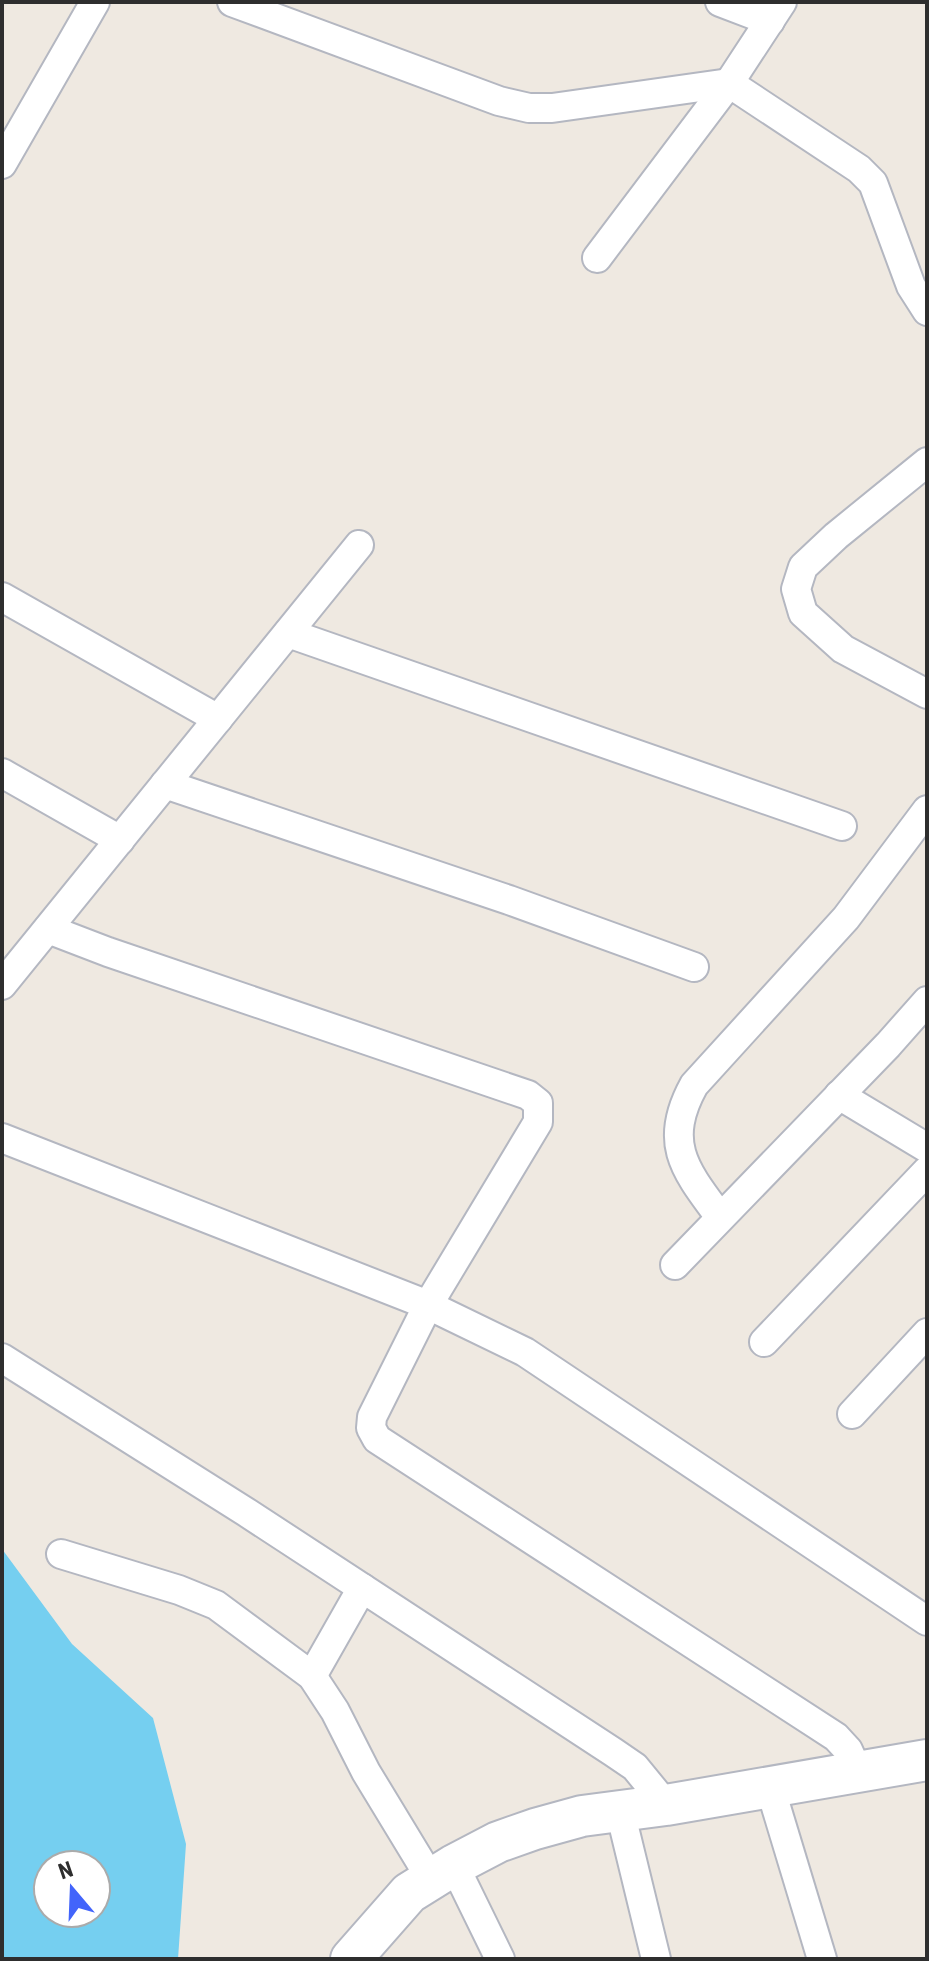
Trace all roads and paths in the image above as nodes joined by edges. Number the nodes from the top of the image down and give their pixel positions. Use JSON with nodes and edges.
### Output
{"nodes":[{"id":1,"x":95,"y":2,"type":"edge"},
{"id":2,"x":232,"y":2,"type":"edge"},
{"id":3,"x":720,"y":2,"type":"edge"},
{"id":4,"x":776,"y":12,"type":"edge"},
{"id":5,"x":729,"y":83,"type":"junction"},
{"id":6,"x":7,"y":145,"type":"edge"},
{"id":7,"x":597,"y":258,"type":"dead end"},
{"id":8,"x":927,"y":311,"type":"edge"},
{"id":9,"x":927,"y":462,"type":"edge"},
{"id":10,"x":359,"y":545,"type":"dead end"},
{"id":11,"x":2,"y":597,"type":"edge"},
{"id":12,"x":288,"y":633,"type":"junction"},
{"id":13,"x":927,"y":694,"type":"edge"},
{"id":14,"x":218,"y":719,"type":"junction"},
{"id":15,"x":2,"y":773,"type":"edge"},
{"id":16,"x":165,"y":784,"type":"junction"},
{"id":17,"x":927,"y":810,"type":"edge"},
{"id":18,"x":842,"y":826,"type":"dead end"},
{"id":19,"x":120,"y":840,"type":"junction"},
{"id":20,"x":48,"y":929,"type":"junction"},
{"id":21,"x":694,"y":967,"type":"dead end"},
{"id":22,"x":7,"y":969,"type":"edge"},
{"id":23,"x":927,"y":1001,"type":"edge"},
{"id":24,"x":839,"y":1095,"type":"junction"},
{"id":25,"x":2,"y":1138,"type":"edge"},
{"id":26,"x":927,"y":1148,"type":"edge"},
{"id":27,"x":927,"y":1171,"type":"edge"},
{"id":28,"x":720,"y":1217,"type":"junction"},
{"id":29,"x":675,"y":1265,"type":"dead end"},
{"id":30,"x":428,"y":1305,"type":"junction"},
{"id":31,"x":927,"y":1333,"type":"edge"},
{"id":32,"x":764,"y":1342,"type":"dead end"},
{"id":33,"x":2,"y":1358,"type":"edge"},
{"id":34,"x":852,"y":1414,"type":"dead end"},
{"id":35,"x":61,"y":1554,"type":"dead end"},
{"id":36,"x":362,"y":1588,"type":"junction"},
{"id":37,"x":927,"y":1621,"type":"edge"},
{"id":38,"x":312,"y":1676,"type":"junction"},
{"id":39,"x":927,"y":1760,"type":"edge"},
{"id":40,"x":858,"y":1772,"type":"junction"},
{"id":41,"x":770,"y":1787,"type":"junction"},
{"id":42,"x":666,"y":1805,"type":"junction"},
{"id":43,"x":620,"y":1811,"type":"junction"},
{"id":44,"x":443,"y":1872,"type":"junction"},
{"id":45,"x":351,"y":1959,"type":"edge"},
{"id":46,"x":500,"y":1959,"type":"edge"},
{"id":47,"x":656,"y":1959,"type":"edge"},
{"id":48,"x":822,"y":1959,"type":"edge"}],
"edges":[{"from":1,"to":6,"type":"street"},
{"from":2,"to":5,"type":"street"},
{"from":3,"to":4,"type":"street"},
{"from":4,"to":5,"type":"street"},
{"from":5,"to":7,"type":"street"},
{"from":5,"to":8,"type":"street"},
{"from":9,"to":13,"type":"street"},
{"from":10,"to":12,"type":"street"},
{"from":11,"to":14,"type":"street"},
{"from":12,"to":14,"type":"street"},
{"from":12,"to":18,"type":"street"},
{"from":14,"to":16,"type":"street"},
{"from":15,"to":19,"type":"street"},
{"from":16,"to":19,"type":"street"},
{"from":16,"to":21,"type":"street"},
{"from":17,"to":28,"type":"street"},
{"from":19,"to":20,"type":"street"},
{"from":20,"to":22,"type":"street"},
{"from":20,"to":30,"type":"street"},
{"from":23,"to":24,"type":"street"},
{"from":24,"to":26,"type":"street"},
{"from":24,"to":28,"type":"street"},
{"from":25,"to":30,"type":"street"},
{"from":27,"to":32,"type":"street"},
{"from":28,"to":29,"type":"street"},
{"from":30,"to":37,"type":"street"},
{"from":30,"to":40,"type":"street"},
{"from":31,"to":34,"type":"street"},
{"from":33,"to":36,"type":"street"},
{"from":35,"to":38,"type":"street"},
{"from":36,"to":38,"type":"street"},
{"from":36,"to":42,"type":"street"},
{"from":38,"to":44,"type":"street"},
{"from":39,"to":40,"type":"main road"},
{"from":40,"to":41,"type":"main road"},
{"from":41,"to":42,"type":"main road"},
{"from":41,"to":48,"type":"street"},
{"from":42,"to":43,"type":"main road"},
{"from":43,"to":44,"type":"main road"},
{"from":43,"to":47,"type":"street"},
{"from":44,"to":45,"type":"main road"},
{"from":44,"to":46,"type":"street"}]}
